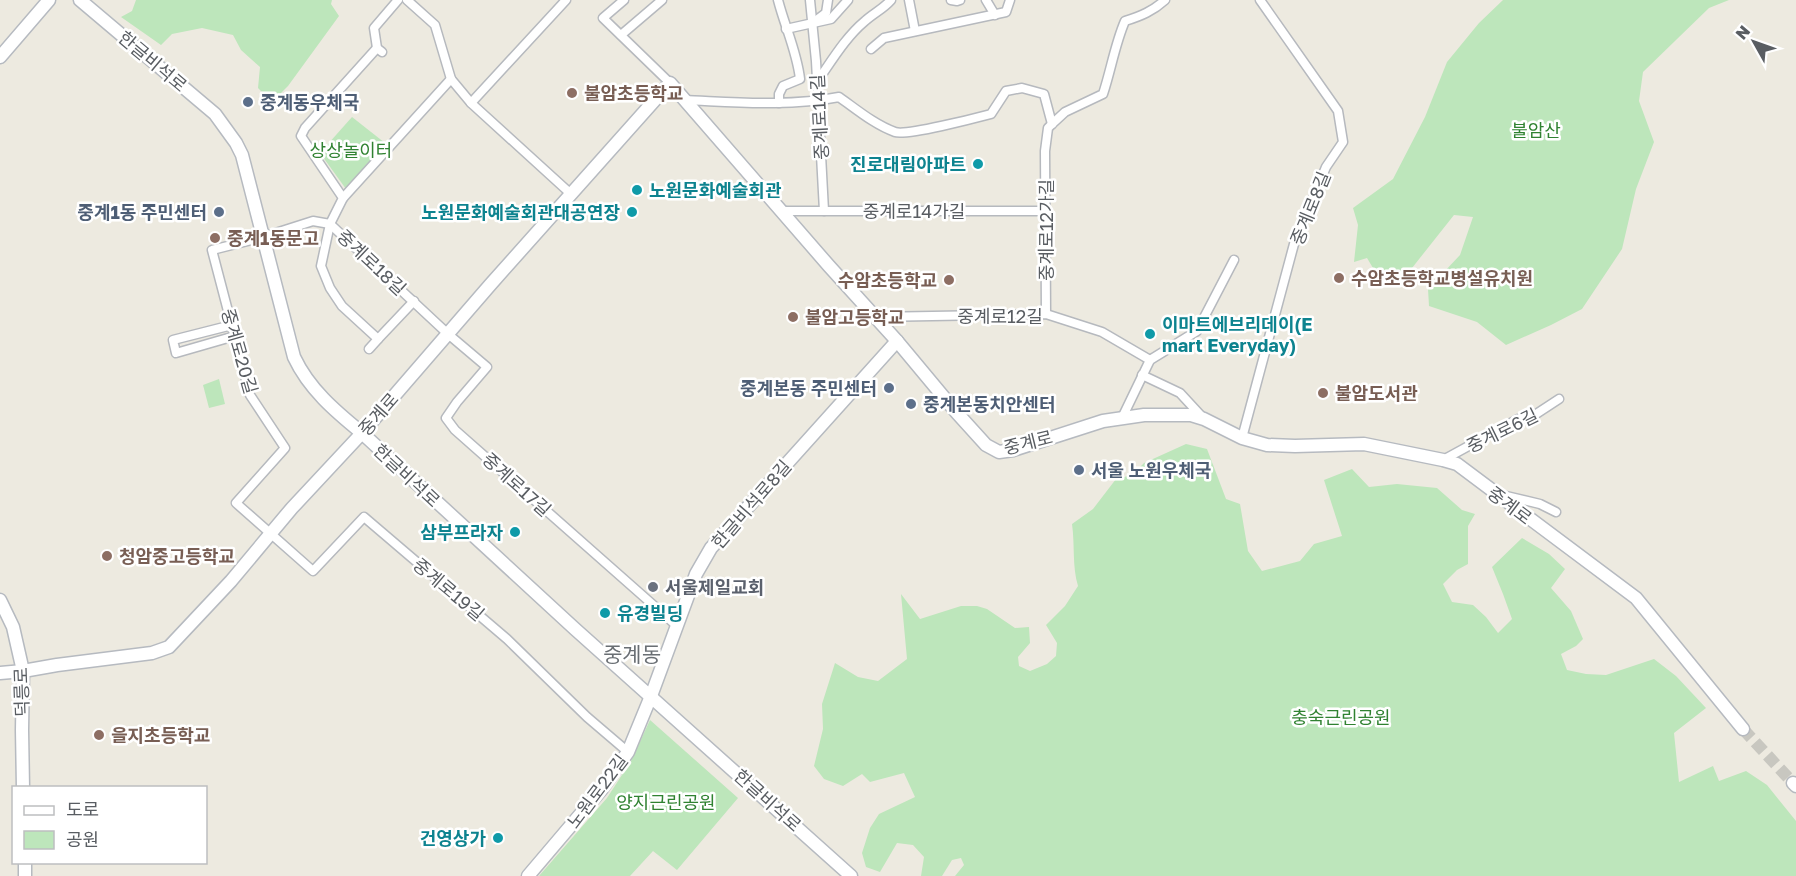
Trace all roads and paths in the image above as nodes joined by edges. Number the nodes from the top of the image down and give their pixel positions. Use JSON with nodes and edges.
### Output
{"nodes":[{"id":1,"x":49,"y":0,"type":"edge"},
{"id":2,"x":80,"y":0,"type":"edge"},
{"id":3,"x":398,"y":0,"type":"edge"},
{"id":4,"x":407,"y":0,"type":"edge"},
{"id":5,"x":566,"y":0,"type":"edge"},
{"id":6,"x":624,"y":0,"type":"edge"},
{"id":7,"x":662,"y":0,"type":"edge"},
{"id":8,"x":778,"y":0,"type":"edge"},
{"id":9,"x":810,"y":0,"type":"edge"},
{"id":10,"x":828,"y":0,"type":"edge"},
{"id":11,"x":848,"y":0,"type":"edge"},
{"id":12,"x":909,"y":0,"type":"edge"},
{"id":13,"x":951,"y":0,"type":"edge"},
{"id":14,"x":960,"y":0,"type":"edge"},
{"id":15,"x":986,"y":0,"type":"edge"},
{"id":16,"x":1010,"y":0,"type":"edge"},
{"id":17,"x":1165,"y":0,"type":"edge"},
{"id":18,"x":1260,"y":0,"type":"edge"},
{"id":19,"x":890,"y":1,"type":"edge"},
{"id":20,"x":995,"y":15,"type":"junction"},
{"id":21,"x":812,"y":22,"type":"junction"},
{"id":22,"x":786,"y":29,"type":"junction"},
{"id":23,"x":915,"y":31,"type":"junction"},
{"id":24,"x":621,"y":35,"type":"junction"},
{"id":25,"x":871,"y":49,"type":"dead end"},
{"id":26,"x":0,"y":57,"type":"edge"},
{"id":27,"x":817,"y":78,"type":"junction"},
{"id":28,"x":451,"y":79,"type":"junction"},
{"id":29,"x":670,"y":83,"type":"junction"},
{"id":30,"x":683,"y":100,"type":"junction"},
{"id":31,"x":818,"y":102,"type":"junction"},
{"id":32,"x":471,"y":103,"type":"junction"},
{"id":33,"x":779,"y":103,"type":"junction"},
{"id":34,"x":1052,"y":124,"type":"junction"},
{"id":35,"x":571,"y":194,"type":"junction"},
{"id":36,"x":343,"y":198,"type":"junction"},
{"id":37,"x":1046,"y":211,"type":"junction"},
{"id":38,"x":782,"y":212,"type":"junction"},
{"id":39,"x":824,"y":212,"type":"junction"},
{"id":40,"x":330,"y":224,"type":"junction"},
{"id":41,"x":263,"y":237,"type":"junction"},
{"id":42,"x":1234,"y":260,"type":"dead end"},
{"id":43,"x":414,"y":301,"type":"junction"},
{"id":44,"x":1046,"y":314,"type":"junction"},
{"id":45,"x":875,"y":317,"type":"junction"},
{"id":46,"x":232,"y":326,"type":"junction"},
{"id":47,"x":448,"y":334,"type":"junction"},
{"id":48,"x":235,"y":336,"type":"junction"},
{"id":49,"x":378,"y":339,"type":"junction"},
{"id":50,"x":897,"y":341,"type":"junction"},
{"id":51,"x":369,"y":349,"type":"dead end"},
{"id":52,"x":1150,"y":360,"type":"junction"},
{"id":53,"x":1142,"y":375,"type":"junction"},
{"id":54,"x":1559,"y":399,"type":"dead end"},
{"id":55,"x":1122,"y":418,"type":"junction"},
{"id":56,"x":1204,"y":419,"type":"junction"},
{"id":57,"x":362,"y":433,"type":"junction"},
{"id":58,"x":1242,"y":438,"type":"junction"},
{"id":59,"x":1443,"y":460,"type":"junction"},
{"id":60,"x":1499,"y":495,"type":"junction"},
{"id":61,"x":1556,"y":512,"type":"dead end"},
{"id":62,"x":271,"y":534,"type":"junction"},
{"id":63,"x":0,"y":600,"type":"edge"},
{"id":64,"x":677,"y":626,"type":"junction"},
{"id":65,"x":22,"y":671,"type":"junction"},
{"id":66,"x":0,"y":673,"type":"edge"},
{"id":67,"x":651,"y":696,"type":"junction"},
{"id":68,"x":1743,"y":729,"type":"tunnel mouth"},
{"id":69,"x":628,"y":752,"type":"junction"},
{"id":70,"x":23,"y":786,"type":"edge"},
{"id":71,"x":528,"y":876,"type":"edge"},
{"id":72,"x":851,"y":876,"type":"edge"}],
"edges":[{"from":1,"to":26,"type":"street"},
{"from":2,"to":41,"type":"street","name":"한글비석로"},
{"from":3,"to":36,"type":"street"},
{"from":4,"to":28,"type":"street"},
{"from":5,"to":32,"type":"street"},
{"from":6,"to":24,"type":"street"},
{"from":7,"to":24,"type":"street"},
{"from":8,"to":22,"type":"street"},
{"from":9,"to":21,"type":"street","name":"중계로14길"},
{"from":10,"to":21,"type":"street"},
{"from":11,"to":21,"type":"street"},
{"from":12,"to":19,"type":"street"},
{"from":12,"to":23,"type":"street"},
{"from":13,"to":14,"type":"street"},
{"from":15,"to":20,"type":"street"},
{"from":16,"to":20,"type":"street"},
{"from":17,"to":34,"type":"street"},
{"from":18,"to":58,"type":"street","name":"중계로8길"},
{"from":19,"to":27,"type":"street"},
{"from":20,"to":23,"type":"street"},
{"from":21,"to":22,"type":"street"},
{"from":21,"to":27,"type":"street","name":"중계로14길"},
{"from":22,"to":33,"type":"street"},
{"from":23,"to":25,"type":"street"},
{"from":24,"to":29,"type":"street"},
{"from":27,"to":31,"type":"street","name":"중계로14길"},
{"from":28,"to":32,"type":"street"},
{"from":28,"to":36,"type":"street"},
{"from":29,"to":30,"type":"street","name":"중계로"},
{"from":29,"to":35,"type":"street","name":"중계로"},
{"from":30,"to":33,"type":"street"},
{"from":30,"to":38,"type":"street","name":"중계로"},
{"from":31,"to":33,"type":"street"},
{"from":31,"to":34,"type":"street"},
{"from":31,"to":39,"type":"street","name":"중계로14길"},
{"from":32,"to":35,"type":"street"},
{"from":34,"to":37,"type":"street","name":"중계로12가길"},
{"from":35,"to":47,"type":"street","name":"중계로"},
{"from":36,"to":40,"type":"street"},
{"from":37,"to":39,"type":"street","name":"중계로14가길"},
{"from":37,"to":44,"type":"street","name":"중계로12가길"},
{"from":38,"to":39,"type":"street","name":"중계로14가길"},
{"from":38,"to":45,"type":"street","name":"중계로"},
{"from":40,"to":41,"type":"street","name":"중계로18길"},
{"from":40,"to":43,"type":"street","name":"중계로18길"},
{"from":40,"to":49,"type":"street","name":"중계로18길"},
{"from":41,"to":46,"type":"street","name":"중계로20길"},
{"from":41,"to":57,"type":"street","name":"한글비석로"},
{"from":42,"to":52,"type":"street"},
{"from":43,"to":47,"type":"street","name":"중계로18길"},
{"from":43,"to":49,"type":"street","name":"중계로18길"},
{"from":44,"to":45,"type":"street","name":"중계로12길"},
{"from":44,"to":52,"type":"street","name":"중계로12길"},
{"from":45,"to":50,"type":"street","name":"중계로"},
{"from":46,"to":48,"type":"street","name":"중계로20길"},
{"from":46,"to":48,"type":"street"},
{"from":47,"to":57,"type":"street","name":"중계로"},
{"from":47,"to":64,"type":"street","name":"중계로17길"},
{"from":48,"to":62,"type":"street","name":"중계로20길"},
{"from":49,"to":51,"type":"street"},
{"from":50,"to":55,"type":"street","name":"중계로"},
{"from":50,"to":64,"type":"street","name":"한글비석로8길"},
{"from":52,"to":53,"type":"street"},
{"from":53,"to":55,"type":"street"},
{"from":53,"to":56,"type":"street","name":"중계로"},
{"from":54,"to":59,"type":"street","name":"중계로6길"},
{"from":55,"to":56,"type":"street","name":"중계로"},
{"from":56,"to":58,"type":"street","name":"중계로"},
{"from":57,"to":62,"type":"street","name":"중계로"},
{"from":57,"to":67,"type":"street","name":"한글비석로"},
{"from":58,"to":59,"type":"street","name":"중계로"},
{"from":59,"to":60,"type":"street","name":"중계로"},
{"from":60,"to":61,"type":"street"},
{"from":60,"to":68,"type":"street","name":"중계로"},
{"from":62,"to":65,"type":"street","name":"중계로"},
{"from":62,"to":69,"type":"street","name":"중계로19길"},
{"from":63,"to":65,"type":"street","name":"덕릉로"},
{"from":64,"to":67,"type":"street","name":"한글비석로8길"},
{"from":65,"to":66,"type":"street","name":"중계로"},
{"from":65,"to":70,"type":"street","name":"덕릉로"},
{"from":67,"to":69,"type":"street","name":"노원로22길"},
{"from":67,"to":72,"type":"street","name":"한글비석로"},
{"from":69,"to":71,"type":"street","name":"노원로22길"}]}
